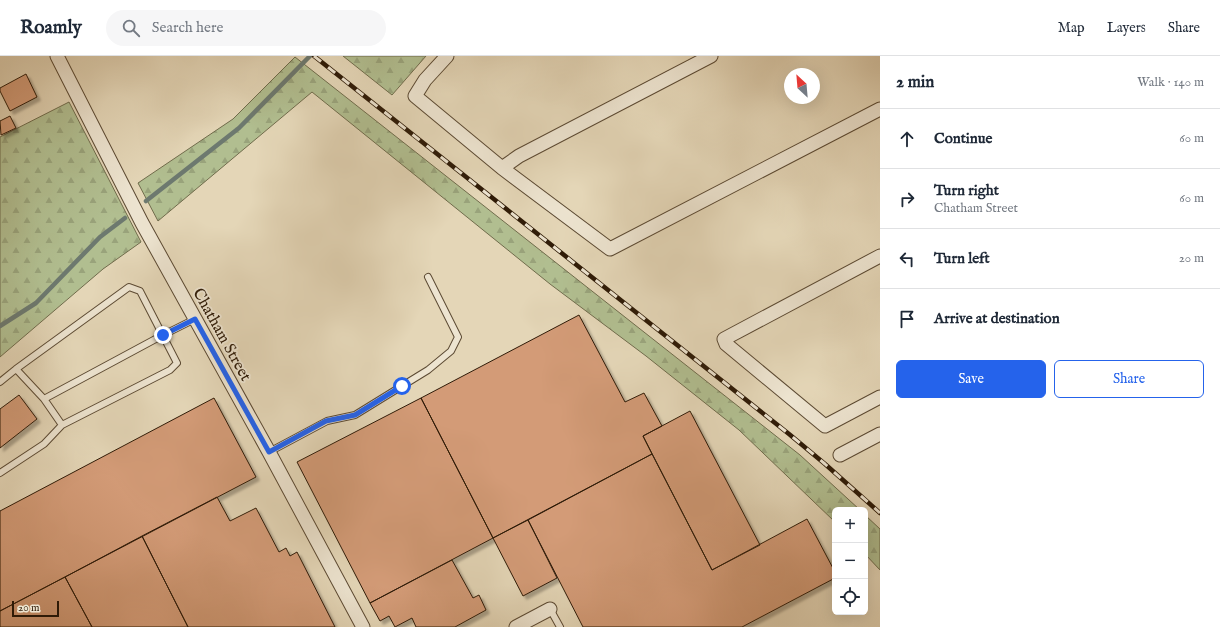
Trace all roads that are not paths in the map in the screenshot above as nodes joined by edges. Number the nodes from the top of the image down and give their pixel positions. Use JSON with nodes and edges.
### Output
{"nodes":[{"id":1,"x":57,"y":56,"type":"edge"},
{"id":2,"x":447,"y":56,"type":"edge"},
{"id":3,"x":711,"y":56,"type":"edge"},
{"id":4,"x":880,"y":109,"type":"edge"},
{"id":5,"x":502,"y":168,"type":"junction"},
{"id":6,"x":880,"y":256,"type":"edge"},
{"id":7,"x":428,"y":276,"type":"dead end"},
{"id":8,"x":195,"y":319,"type":"junction"},
{"id":9,"x":163,"y":335,"type":"junction"},
{"id":10,"x":16,"y":369,"type":"junction"},
{"id":11,"x":0,"y":382,"type":"edge"},
{"id":12,"x":880,"y":397,"type":"edge"},
{"id":13,"x":44,"y":398,"type":"junction"},
{"id":14,"x":62,"y":425,"type":"junction"},
{"id":15,"x":880,"y":434,"type":"edge"},
{"id":16,"x":269,"y":452,"type":"junction"},
{"id":17,"x":840,"y":455,"type":"dead end"},
{"id":18,"x":0,"y":473,"type":"edge"},
{"id":19,"x":550,"y":609,"type":"joint"},
{"id":20,"x":364,"y":627,"type":"edge"},
{"id":21,"x":516,"y":627,"type":"edge"},
{"id":22,"x":560,"y":627,"type":"edge"}],
"edges":[{"from":1,"to":8,"type":"street","name":"Chatham Street"},
{"from":2,"to":5,"type":"street"},
{"from":3,"to":5,"type":"street"},
{"from":4,"to":5,"type":"street"},
{"from":6,"to":12,"type":"street"},
{"from":7,"to":16,"type":"lane"},
{"from":8,"to":9,"type":"lane"},
{"from":8,"to":16,"type":"street","name":"Chatham Street"},
{"from":9,"to":10,"type":"lane"},
{"from":9,"to":13,"type":"lane"},
{"from":9,"to":14,"type":"lane"},
{"from":10,"to":11,"type":"lane"},
{"from":10,"to":13,"type":"lane"},
{"from":13,"to":14,"type":"lane"},
{"from":14,"to":18,"type":"lane"},
{"from":15,"to":17,"type":"street"},
{"from":16,"to":20,"type":"street","name":"Chatham Street"},
{"from":19,"to":21,"type":"street"},
{"from":19,"to":22,"type":"lane"}]}
